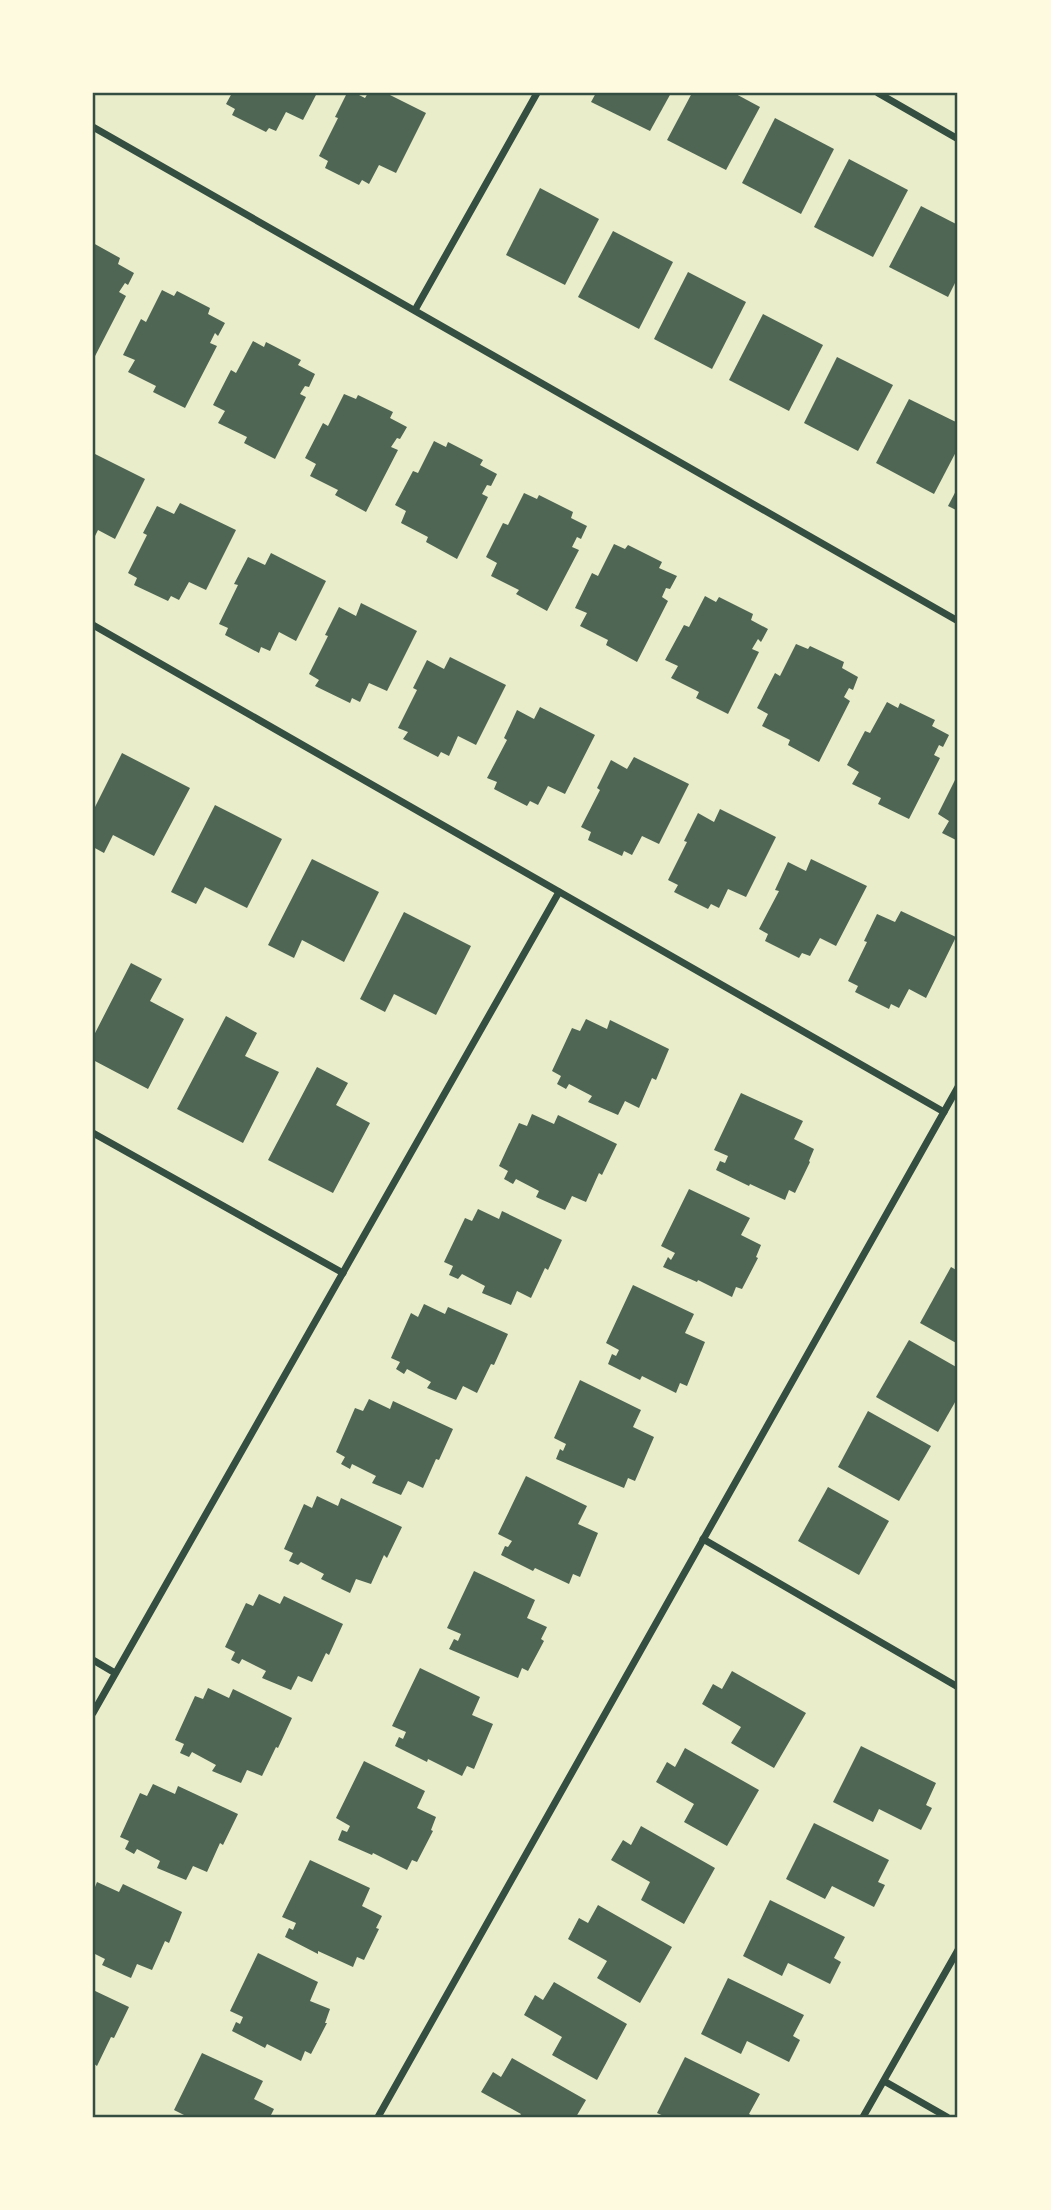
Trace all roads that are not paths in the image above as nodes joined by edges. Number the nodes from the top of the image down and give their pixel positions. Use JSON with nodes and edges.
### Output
{"nodes":[{"id":1,"x":537,"y":93,"type":"edge"},
{"id":2,"x":878,"y":93,"type":"edge"},
{"id":3,"x":93,"y":127,"type":"edge"},
{"id":4,"x":958,"y":139,"type":"edge"},
{"id":5,"x":415,"y":310,"type":"junction"},
{"id":6,"x":958,"y":621,"type":"edge"},
{"id":7,"x":93,"y":625,"type":"edge"},
{"id":8,"x":559,"y":892,"type":"junction"},
{"id":9,"x":958,"y":1087,"type":"edge"},
{"id":10,"x":944,"y":1112,"type":"junction"},
{"id":11,"x":93,"y":1133,"type":"edge"},
{"id":12,"x":343,"y":1273,"type":"junction"},
{"id":13,"x":703,"y":1539,"type":"junction"},
{"id":14,"x":93,"y":1660,"type":"edge"},
{"id":15,"x":116,"y":1673,"type":"junction"},
{"id":16,"x":958,"y":1687,"type":"edge"},
{"id":17,"x":93,"y":1713,"type":"edge"},
{"id":18,"x":958,"y":1950,"type":"edge"},
{"id":19,"x":884,"y":2081,"type":"junction"},
{"id":20,"x":378,"y":2117,"type":"edge"},
{"id":21,"x":863,"y":2117,"type":"edge"},
{"id":22,"x":947,"y":2117,"type":"edge"}],
"edges":[{"from":1,"to":5,"type":"street"},
{"from":2,"to":4,"type":"street"},
{"from":3,"to":5,"type":"street"},
{"from":5,"to":6,"type":"street"},
{"from":7,"to":8,"type":"street"},
{"from":8,"to":10,"type":"street"},
{"from":8,"to":12,"type":"street"},
{"from":9,"to":10,"type":"street"},
{"from":10,"to":13,"type":"street"},
{"from":11,"to":12,"type":"street"},
{"from":12,"to":15,"type":"street"},
{"from":13,"to":16,"type":"street"},
{"from":13,"to":20,"type":"street"},
{"from":14,"to":15,"type":"street"},
{"from":15,"to":17,"type":"street"},
{"from":18,"to":19,"type":"street"},
{"from":19,"to":21,"type":"street"},
{"from":19,"to":22,"type":"street"}]}
